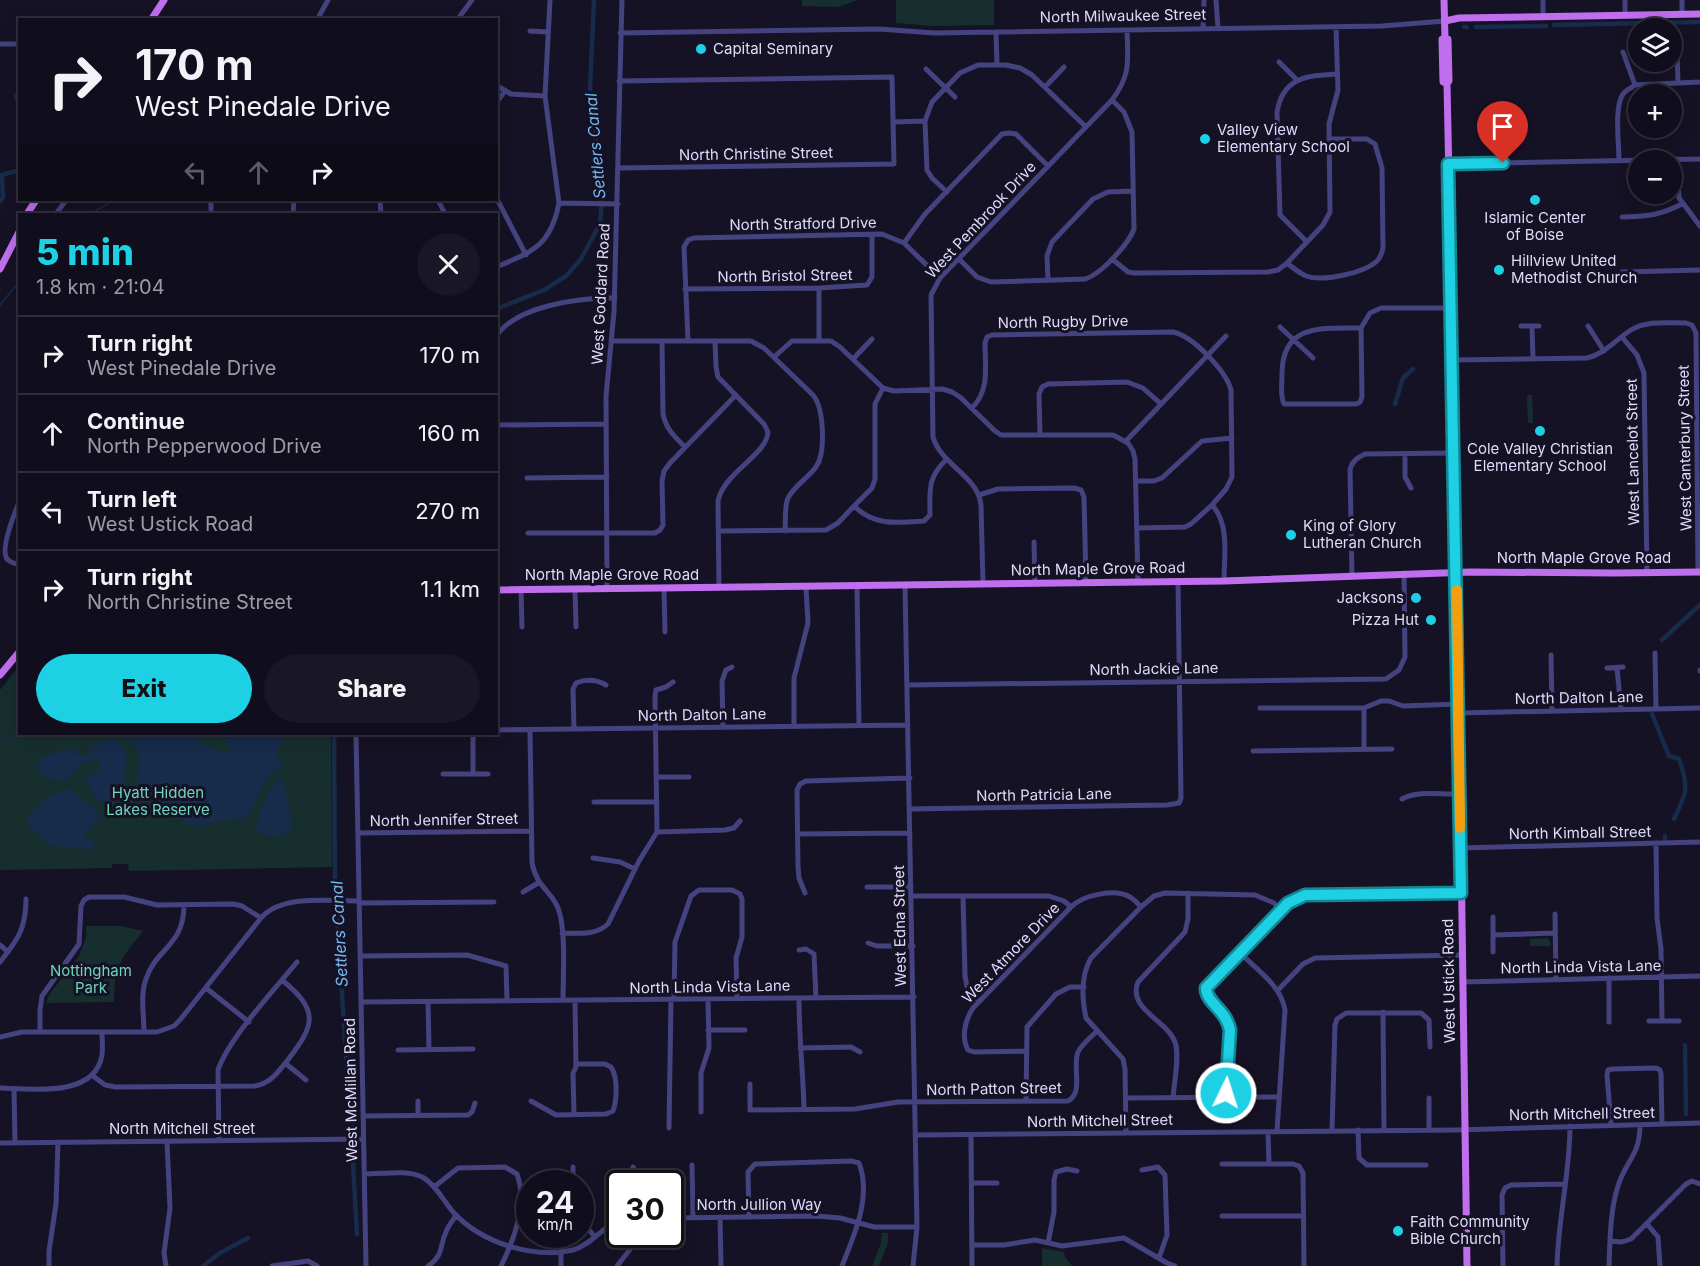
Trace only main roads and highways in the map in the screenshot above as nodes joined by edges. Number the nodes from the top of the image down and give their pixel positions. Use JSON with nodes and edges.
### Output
{"nodes":[{"id":1,"x":164,"y":0,"type":"edge"},
{"id":2,"x":1444,"y":0,"type":"edge"},
{"id":3,"x":1700,"y":14,"type":"edge"},
{"id":4,"x":152,"y":18,"type":"edge"},
{"id":5,"x":1445,"y":21,"type":"junction"},
{"id":6,"x":18,"y":234,"type":"edge"},
{"id":7,"x":0,"y":269,"type":"edge"},
{"id":8,"x":1457,"y":572,"type":"junction"},
{"id":9,"x":1699,"y":572,"type":"edge"},
{"id":10,"x":498,"y":590,"type":"edge"},
{"id":11,"x":18,"y":653,"type":"edge"},
{"id":12,"x":0,"y":675,"type":"edge"},
{"id":13,"x":1467,"y":1266,"type":"edge"}],
"edges":[{"from":1,"to":4,"type":"main road"},
{"from":2,"to":5,"type":"main road","name":"West Ustick Road"},
{"from":3,"to":5,"type":"main road","name":"North Milwaukee Street"},
{"from":5,"to":8,"type":"main road","name":"West Ustick Road"},
{"from":6,"to":7,"type":"main road"},
{"from":8,"to":9,"type":"main road","name":"North Maple Grove Road"},
{"from":8,"to":10,"type":"main road","name":"North Maple Grove Road"},
{"from":8,"to":13,"type":"main road","name":"West Ustick Road"},
{"from":11,"to":12,"type":"main road"}]}
